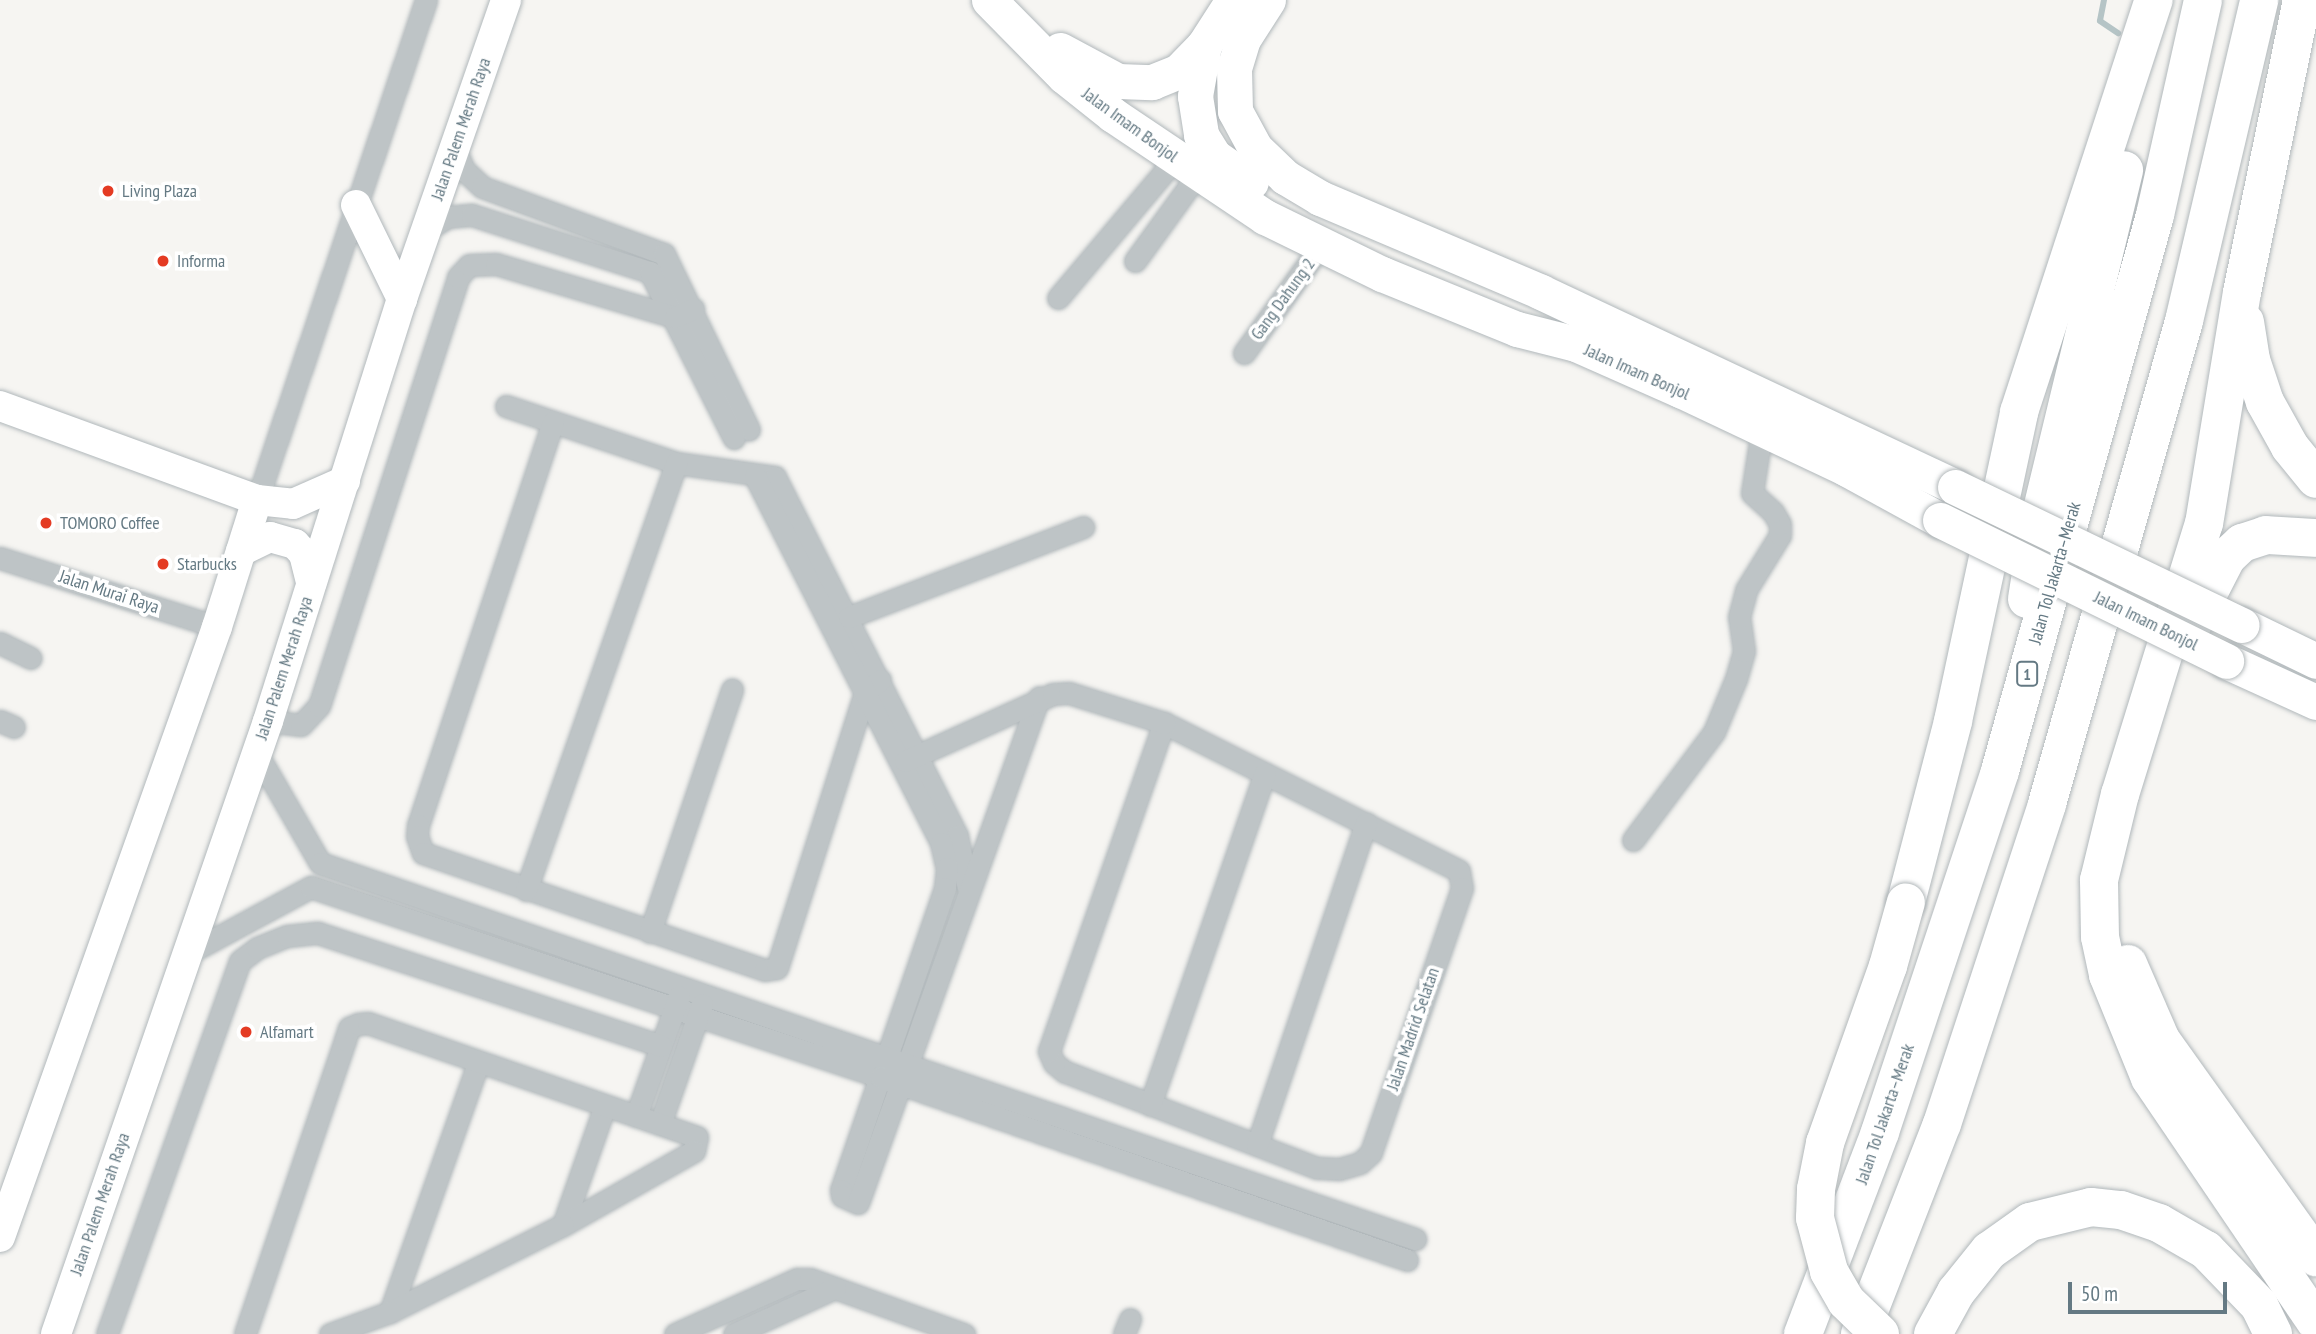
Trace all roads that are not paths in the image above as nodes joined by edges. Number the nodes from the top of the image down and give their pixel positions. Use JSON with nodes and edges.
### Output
{"nodes":[{"id":1,"x":426,"y":0,"type":"edge"},
{"id":2,"x":506,"y":0,"type":"edge"},
{"id":3,"x":1268,"y":0,"type":"edge"},
{"id":4,"x":2154,"y":0,"type":"edge"},
{"id":5,"x":2161,"y":0,"type":"edge"},
{"id":6,"x":2203,"y":0,"type":"edge"},
{"id":7,"x":2259,"y":0,"type":"edge"},
{"id":8,"x":2302,"y":0,"type":"edge"},
{"id":9,"x":990,"y":1,"type":"edge"},
{"id":10,"x":1231,"y":5,"type":"edge"},
{"id":11,"x":1204,"y":45,"type":"junction"},
{"id":12,"x":455,"y":148,"type":"junction"},
{"id":13,"x":1187,"y":167,"type":"junction"},
{"id":14,"x":356,"y":205,"type":"junction"},
{"id":15,"x":425,"y":231,"type":"junction"},
{"id":16,"x":1322,"y":244,"type":"junction"},
{"id":17,"x":1135,"y":261,"type":"dead end"},
{"id":18,"x":2242,"y":292,"type":"junction"},
{"id":19,"x":1058,"y":298,"type":"dead end"},
{"id":20,"x":402,"y":299,"type":"junction"},
{"id":21,"x":684,"y":313,"type":"junction"},
{"id":22,"x":1588,"y":338,"type":"junction"},
{"id":23,"x":1244,"y":353,"type":"dead end"},
{"id":24,"x":0,"y":406,"type":"edge"},
{"id":25,"x":506,"y":406,"type":"dead end"},
{"id":26,"x":553,"y":422,"type":"junction"},
{"id":27,"x":1762,"y":429,"type":"junction"},
{"id":28,"x":741,"y":434,"type":"dead end"},
{"id":29,"x":676,"y":463,"type":"junction"},
{"id":30,"x":2316,"y":478,"type":"edge"},
{"id":31,"x":345,"y":481,"type":"junction"},
{"id":32,"x":257,"y":500,"type":"junction"},
{"id":33,"x":1083,"y":527,"type":"dead end"},
{"id":34,"x":2316,"y":538,"type":"edge"},
{"id":35,"x":241,"y":551,"type":"junction"},
{"id":36,"x":806,"y":554,"type":"junction"},
{"id":37,"x":0,"y":558,"type":"edge"},
{"id":38,"x":311,"y":583,"type":"junction"},
{"id":39,"x":849,"y":617,"type":"junction"},
{"id":40,"x":217,"y":627,"type":"junction"},
{"id":41,"x":0,"y":643,"type":"edge"},
{"id":42,"x":32,"y":658,"type":"dead end"},
{"id":43,"x":2316,"y":661,"type":"edge"},
{"id":44,"x":873,"y":687,"type":"junction"},
{"id":45,"x":732,"y":690,"type":"dead end"},
{"id":46,"x":1039,"y":697,"type":"junction"},
{"id":47,"x":2316,"y":702,"type":"edge"},
{"id":48,"x":268,"y":721,"type":"junction"},
{"id":49,"x":1164,"y":723,"type":"junction"},
{"id":50,"x":256,"y":752,"type":"junction"},
{"id":51,"x":909,"y":759,"type":"junction"},
{"id":52,"x":2000,"y":771,"type":"junction"},
{"id":53,"x":1265,"y":773,"type":"junction"},
{"id":54,"x":1366,"y":823,"type":"junction"},
{"id":55,"x":1633,"y":840,"type":"dead end"},
{"id":56,"x":320,"y":863,"type":"junction"},
{"id":57,"x":311,"y":887,"type":"junction"},
{"id":58,"x":526,"y":890,"type":"junction"},
{"id":59,"x":968,"y":894,"type":"junction"},
{"id":60,"x":435,"y":916,"type":"junction"},
{"id":61,"x":650,"y":932,"type":"junction"},
{"id":62,"x":185,"y":955,"type":"junction"},
{"id":63,"x":918,"y":965,"type":"junction"},
{"id":64,"x":940,"y":973,"type":"junction"},
{"id":65,"x":679,"y":998,"type":"junction"},
{"id":66,"x":702,"y":1006,"type":"junction"},
{"id":67,"x":661,"y":1046,"type":"junction"},
{"id":68,"x":478,"y":1063,"type":"junction"},
{"id":69,"x":884,"y":1068,"type":"junction"},
{"id":70,"x":906,"y":1075,"type":"junction"},
{"id":71,"x":1150,"y":1105,"type":"junction"},
{"id":72,"x":605,"y":1106,"type":"junction"},
{"id":73,"x":636,"y":1116,"type":"junction"},
{"id":74,"x":660,"y":1124,"type":"junction"},
{"id":75,"x":1258,"y":1145,"type":"junction"},
{"id":76,"x":563,"y":1225,"type":"junction"},
{"id":77,"x":0,"y":1237,"type":"edge"},
{"id":78,"x":1415,"y":1239,"type":"dead end"},
{"id":79,"x":2316,"y":1256,"type":"edge"},
{"id":80,"x":1407,"y":1260,"type":"dead end"},
{"id":81,"x":835,"y":1288,"type":"junction"},
{"id":82,"x":390,"y":1312,"type":"junction"},
{"id":83,"x":2316,"y":1322,"type":"edge"},
{"id":84,"x":56,"y":1334,"type":"edge"},
{"id":85,"x":107,"y":1334,"type":"edge"},
{"id":86,"x":245,"y":1334,"type":"edge"},
{"id":87,"x":330,"y":1334,"type":"edge"},
{"id":88,"x":675,"y":1334,"type":"edge"},
{"id":89,"x":734,"y":1334,"type":"edge"},
{"id":90,"x":964,"y":1334,"type":"edge"},
{"id":91,"x":1803,"y":1334,"type":"edge"},
{"id":92,"x":1860,"y":1334,"type":"edge"},
{"id":93,"x":1880,"y":1334,"type":"edge"},
{"id":94,"x":1933,"y":1334,"type":"edge"},
{"id":95,"x":2273,"y":1334,"type":"edge"}],
"edges":[{"from":1,"to":14,"type":"street"},
{"from":2,"to":12,"type":"street","name":"Jalan Palem Merah Raya"},
{"from":3,"to":22,"type":"main road","name":"Jalan Imam Bonjol"},
{"from":4,"to":93,"type":"highway","bridge":true},
{"from":5,"to":52,"type":"highway"},
{"from":6,"to":52,"type":"highway","name":"Jalan Tol Jakarta–Merak","number":"1"},
{"from":7,"to":92,"type":"highway"},
{"from":8,"to":18,"type":"highway"},
{"from":9,"to":11,"type":"main road"},
{"from":9,"to":13,"type":"main road","name":"Jalan Imam Bonjol"},
{"from":10,"to":11,"type":"main road"},
{"from":11,"to":22,"type":"main road"},
{"from":12,"to":15,"type":"street","name":"Jalan Palem Merah Raya"},
{"from":12,"to":21,"type":"street"},
{"from":13,"to":16,"type":"main road","name":"Jalan Imam Bonjol"},
{"from":13,"to":17,"type":"street"},
{"from":13,"to":19,"type":"street"},
{"from":14,"to":20,"type":"street"},
{"from":14,"to":32,"type":"street"},
{"from":15,"to":20,"type":"street","name":"Jalan Palem Merah Raya"},
{"from":15,"to":21,"type":"street"},
{"from":16,"to":22,"type":"main road","name":"Jalan Imam Bonjol"},
{"from":16,"to":23,"type":"street","name":"Gang Dahung 2"},
{"from":18,"to":30,"type":"highway"},
{"from":18,"to":83,"type":"highway"},
{"from":20,"to":31,"type":"street","name":"Jalan Palem Merah Raya"},
{"from":21,"to":28,"type":"street"},
{"from":21,"to":48,"type":"street"},
{"from":22,"to":27,"type":"main road","name":"Jalan Imam Bonjol"},
{"from":22,"to":43,"type":"main road","name":"Jalan Imam Bonjol","bridge":true},
{"from":24,"to":32,"type":"street"},
{"from":25,"to":26,"type":"street"},
{"from":26,"to":29,"type":"street"},
{"from":26,"to":58,"type":"street"},
{"from":27,"to":47,"type":"main road","name":"Jalan Imam Bonjol","bridge":true},
{"from":27,"to":55,"type":"street"},
{"from":29,"to":36,"type":"street"},
{"from":29,"to":58,"type":"street"},
{"from":31,"to":32,"type":"street"},
{"from":31,"to":38,"type":"street","name":"Jalan Palem Merah Raya"},
{"from":32,"to":35,"type":"street"},
{"from":33,"to":39,"type":"street"},
{"from":34,"to":79,"type":"highway"},
{"from":35,"to":38,"type":"street"},
{"from":35,"to":40,"type":"street"},
{"from":36,"to":39,"type":"street"},
{"from":36,"to":44,"type":"street"},
{"from":37,"to":40,"type":"street","name":"Jalan Murai Raya"},
{"from":38,"to":48,"type":"street","name":"Jalan Palem Merah Raya"},
{"from":39,"to":44,"type":"street"},
{"from":40,"to":77,"type":"street"},
{"from":41,"to":42,"type":"street"},
{"from":44,"to":51,"type":"street"},
{"from":44,"to":61,"type":"street"},
{"from":45,"to":61,"type":"street"},
{"from":46,"to":49,"type":"street"},
{"from":46,"to":51,"type":"street"},
{"from":46,"to":59,"type":"street"},
{"from":48,"to":50,"type":"street","name":"Jalan Palem Merah Raya"},
{"from":49,"to":53,"type":"street"},
{"from":49,"to":71,"type":"street"},
{"from":50,"to":56,"type":"street"},
{"from":50,"to":62,"type":"street","name":"Jalan Palem Merah Raya"},
{"from":51,"to":59,"type":"street"},
{"from":51,"to":63,"type":"street"},
{"from":52,"to":91,"type":"highway","name":"Jalan Tol Jakarta–Merak","number":"1"},
{"from":53,"to":54,"type":"street"},
{"from":53,"to":71,"type":"street"},
{"from":54,"to":75,"type":"street"},
{"from":54,"to":75,"type":"street","name":"Jalan Madrid Selatan"},
{"from":56,"to":57,"type":"street"},
{"from":56,"to":60,"type":"street"},
{"from":57,"to":60,"type":"street"},
{"from":57,"to":62,"type":"street"},
{"from":58,"to":61,"type":"street"},
{"from":59,"to":64,"type":"street"},
{"from":60,"to":65,"type":"street"},
{"from":62,"to":84,"type":"street","name":"Jalan Palem Merah Raya"},
{"from":63,"to":64,"type":"street"},
{"from":63,"to":69,"type":"street"},
{"from":64,"to":70,"type":"street"},
{"from":65,"to":66,"type":"street"},
{"from":65,"to":67,"type":"street"},
{"from":66,"to":69,"type":"street"},
{"from":66,"to":74,"type":"street"},
{"from":67,"to":73,"type":"street"},
{"from":67,"to":85,"type":"street"},
{"from":68,"to":72,"type":"street"},
{"from":68,"to":82,"type":"street"},
{"from":68,"to":86,"type":"street"},
{"from":69,"to":70,"type":"street"},
{"from":69,"to":70,"type":"street"},
{"from":70,"to":78,"type":"street"},
{"from":70,"to":80,"type":"street"},
{"from":71,"to":75,"type":"street"},
{"from":72,"to":73,"type":"street"},
{"from":72,"to":76,"type":"street"},
{"from":73,"to":74,"type":"street"},
{"from":74,"to":76,"type":"street"},
{"from":76,"to":82,"type":"street"},
{"from":81,"to":88,"type":"street"},
{"from":81,"to":89,"type":"street"},
{"from":81,"to":90,"type":"street"},
{"from":82,"to":87,"type":"street"},
{"from":94,"to":95,"type":"highway"}]}
